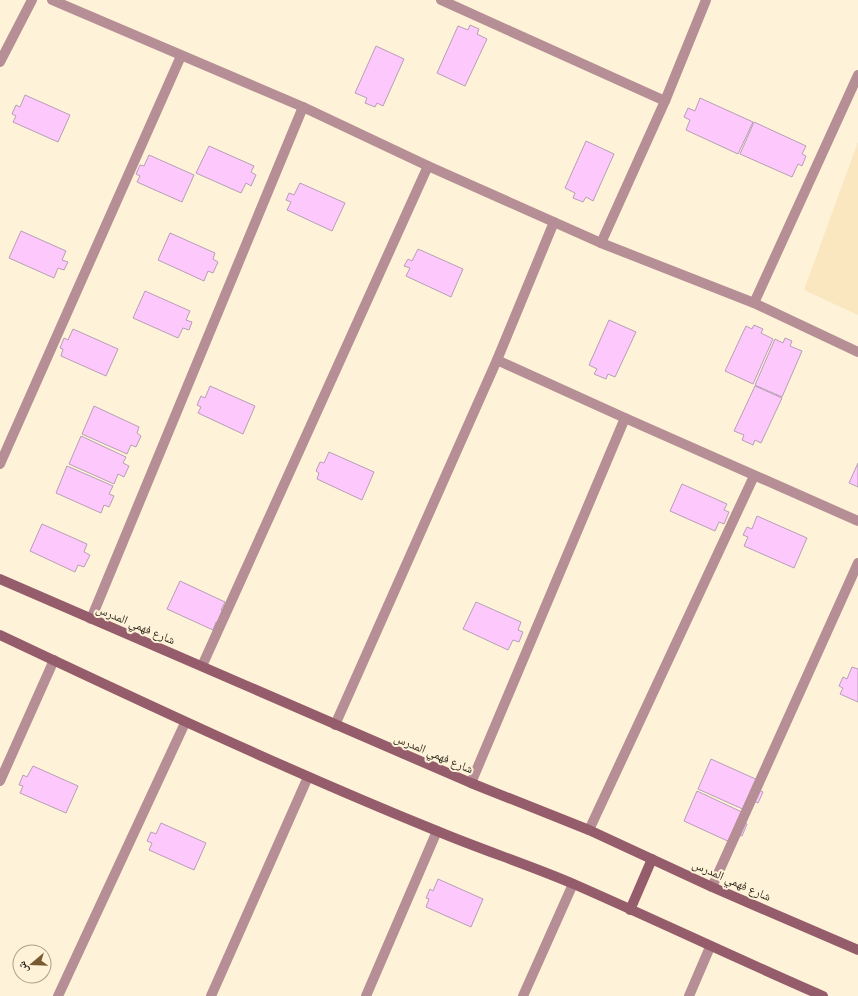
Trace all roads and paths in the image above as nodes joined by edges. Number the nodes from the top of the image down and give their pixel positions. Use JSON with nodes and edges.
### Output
{"nodes":[{"id":1,"x":32,"y":0,"type":"edge"},
{"id":2,"x":52,"y":0,"type":"edge"},
{"id":3,"x":441,"y":0,"type":"edge"},
{"id":4,"x":706,"y":0,"type":"edge"},
{"id":5,"x":181,"y":56,"type":"junction"},
{"id":6,"x":0,"y":62,"type":"edge"},
{"id":7,"x":858,"y":75,"type":"edge"},
{"id":8,"x":854,"y":93,"type":"edge"},
{"id":9,"x":665,"y":101,"type":"junction"},
{"id":10,"x":303,"y":107,"type":"junction"},
{"id":11,"x":428,"y":166,"type":"junction"},
{"id":12,"x":554,"y":222,"type":"junction"},
{"id":13,"x":600,"y":243,"type":"junction"},
{"id":14,"x":754,"y":303,"type":"junction"},
{"id":15,"x":858,"y":352,"type":"edge"},
{"id":16,"x":498,"y":360,"type":"junction"},
{"id":17,"x":624,"y":418,"type":"junction"},
{"id":18,"x":0,"y":464,"type":"edge"},
{"id":19,"x":754,"y":476,"type":"junction"},
{"id":20,"x":858,"y":521,"type":"edge"},
{"id":21,"x":858,"y":563,"type":"edge"},
{"id":22,"x":0,"y":579,"type":"edge"},
{"id":23,"x":91,"y":619,"type":"junction"},
{"id":24,"x":0,"y":635,"type":"edge"},
{"id":25,"x":54,"y":660,"type":"junction"},
{"id":26,"x":202,"y":666,"type":"junction"},
{"id":27,"x":186,"y":722,"type":"junction"},
{"id":28,"x":335,"y":725,"type":"junction"},
{"id":29,"x":308,"y":777,"type":"junction"},
{"id":30,"x":0,"y":781,"type":"edge"},
{"id":31,"x":471,"y":783,"type":"junction"},
{"id":32,"x":589,"y":830,"type":"junction"},
{"id":33,"x":437,"y":831,"type":"junction"},
{"id":34,"x":652,"y":859,"type":"junction"},
{"id":35,"x":573,"y":884,"type":"junction"},
{"id":36,"x":712,"y":886,"type":"junction"},
{"id":37,"x":630,"y":910,"type":"junction"},
{"id":38,"x":710,"y":947,"type":"junction"},
{"id":39,"x":858,"y":950,"type":"edge"},
{"id":40,"x":58,"y":996,"type":"edge"},
{"id":41,"x":211,"y":996,"type":"edge"},
{"id":42,"x":366,"y":996,"type":"edge"},
{"id":43,"x":523,"y":996,"type":"edge"},
{"id":44,"x":689,"y":996,"type":"edge"},
{"id":45,"x":823,"y":996,"type":"edge"}],
"edges":[{"from":1,"to":6,"type":"street"},
{"from":2,"to":5,"type":"street"},
{"from":3,"to":9,"type":"street"},
{"from":4,"to":9,"type":"street"},
{"from":5,"to":10,"type":"street"},
{"from":5,"to":18,"type":"street"},
{"from":7,"to":8,"type":"street"},
{"from":8,"to":14,"type":"street"},
{"from":9,"to":13,"type":"street"},
{"from":10,"to":11,"type":"street"},
{"from":10,"to":23,"type":"street"},
{"from":11,"to":12,"type":"street"},
{"from":11,"to":26,"type":"street"},
{"from":12,"to":13,"type":"street"},
{"from":12,"to":16,"type":"street"},
{"from":13,"to":14,"type":"street"},
{"from":14,"to":15,"type":"street"},
{"from":16,"to":17,"type":"street"},
{"from":16,"to":28,"type":"street"},
{"from":17,"to":19,"type":"street"},
{"from":17,"to":31,"type":"street"},
{"from":19,"to":20,"type":"street"},
{"from":19,"to":32,"type":"street"},
{"from":21,"to":36,"type":"street"},
{"from":22,"to":23,"type":"street","name":"شارع فهمي المدرس"},
{"from":23,"to":26,"type":"street","name":"شارع فهمي المدرس"},
{"from":24,"to":25,"type":"street"},
{"from":25,"to":27,"type":"street"},
{"from":25,"to":30,"type":"street"},
{"from":26,"to":28,"type":"street","name":"شارع فهمي المدرس"},
{"from":27,"to":29,"type":"street"},
{"from":27,"to":40,"type":"street"},
{"from":28,"to":31,"type":"street","name":"شارع فهمي المدرس"},
{"from":29,"to":33,"type":"street"},
{"from":29,"to":41,"type":"street"},
{"from":31,"to":32,"type":"street","name":"شارع فهمي المدرس"},
{"from":32,"to":34,"type":"street","name":"شارع فهمي المدرس"},
{"from":33,"to":35,"type":"street"},
{"from":33,"to":42,"type":"street"},
{"from":34,"to":36,"type":"street","name":"شارع فهمي المدرس"},
{"from":34,"to":37,"type":"street"},
{"from":35,"to":37,"type":"street"},
{"from":35,"to":43,"type":"street"},
{"from":36,"to":39,"type":"street","name":"شارع فهمي المدرس"},
{"from":37,"to":38,"type":"street"},
{"from":38,"to":44,"type":"street"},
{"from":38,"to":45,"type":"street"}]}
